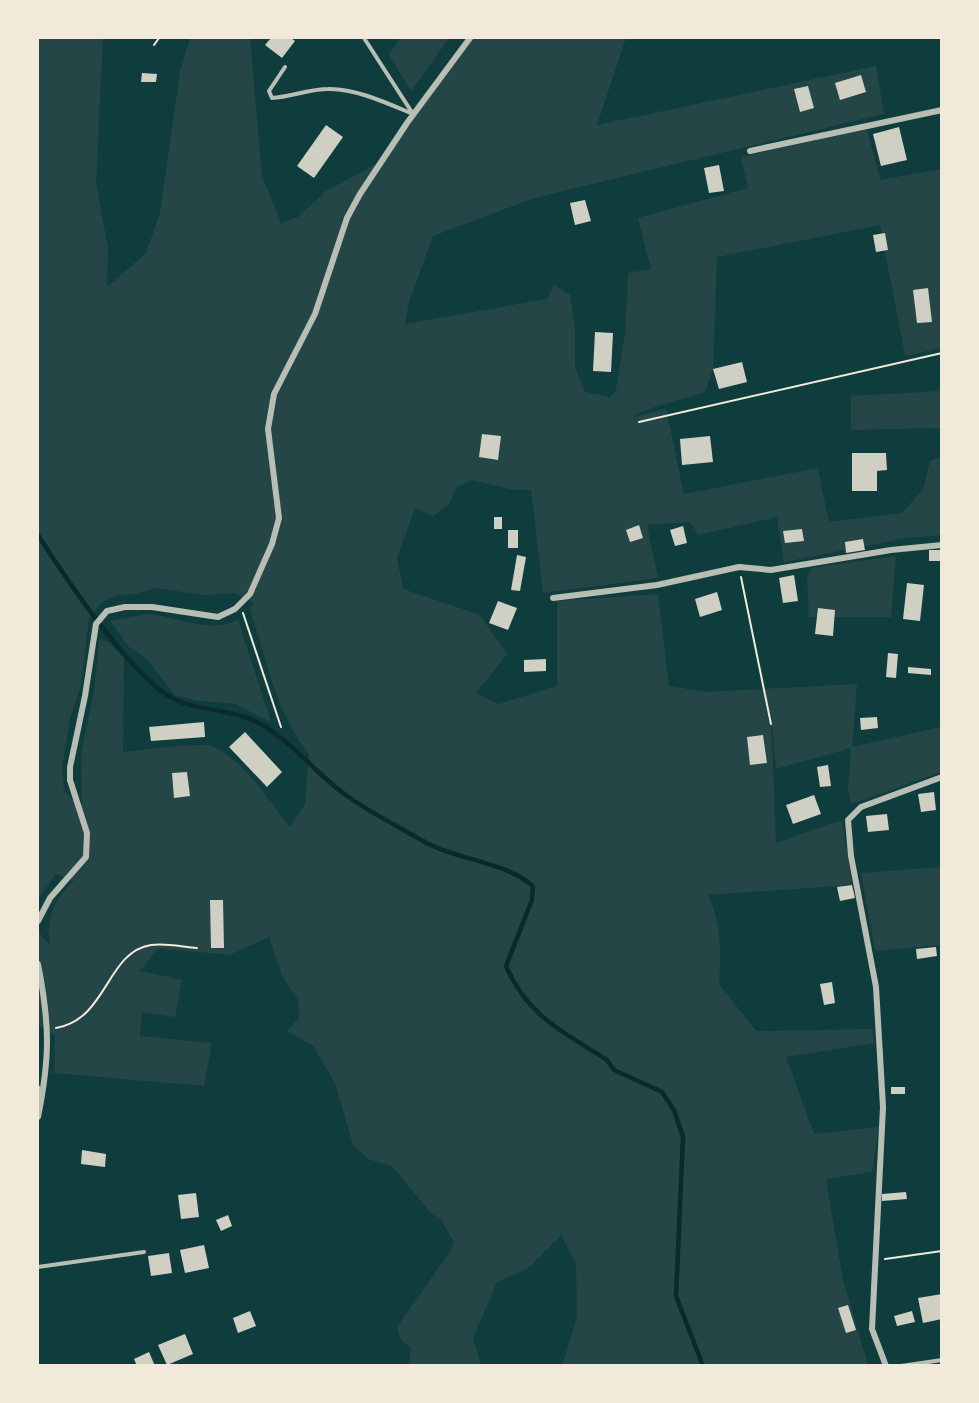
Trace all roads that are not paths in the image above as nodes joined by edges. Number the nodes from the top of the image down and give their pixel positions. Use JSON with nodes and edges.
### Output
{"nodes":[{"id":1,"x":364,"y":38,"type":"edge"},
{"id":2,"x":470,"y":38,"type":"edge"},
{"id":3,"x":285,"y":67,"type":"dead end"},
{"id":4,"x":942,"y":110,"type":"edge"},
{"id":5,"x":413,"y":114,"type":"junction"},
{"id":6,"x":750,"y":151,"type":"dead end"},
{"id":7,"x":942,"y":545,"type":"edge"},
{"id":8,"x":554,"y":598,"type":"dead end"},
{"id":9,"x":942,"y":777,"type":"edge"},
{"id":10,"x":38,"y":921,"type":"edge"},
{"id":11,"x":38,"y":964,"type":"edge"},
{"id":12,"x":38,"y":1088,"type":"edge"},
{"id":13,"x":41,"y":1101,"type":"junction"},
{"id":14,"x":38,"y":1117,"type":"edge"},
{"id":15,"x":144,"y":1252,"type":"dead end"},
{"id":16,"x":38,"y":1267,"type":"edge"},
{"id":17,"x":942,"y":1360,"type":"edge"},
{"id":18,"x":886,"y":1365,"type":"edge"},
{"id":19,"x":901,"y":1365,"type":"edge"}],
"edges":[{"from":1,"to":5,"type":"lane"},
{"from":2,"to":5,"type":"street"},
{"from":3,"to":5,"type":"lane"},
{"from":4,"to":6,"type":"street"},
{"from":5,"to":10,"type":"street"},
{"from":7,"to":8,"type":"street"},
{"from":9,"to":18,"type":"street"},
{"from":11,"to":13,"type":"street"},
{"from":12,"to":13,"type":"lane"},
{"from":13,"to":14,"type":"street"},
{"from":15,"to":16,"type":"lane"},
{"from":17,"to":19,"type":"lane"}]}
